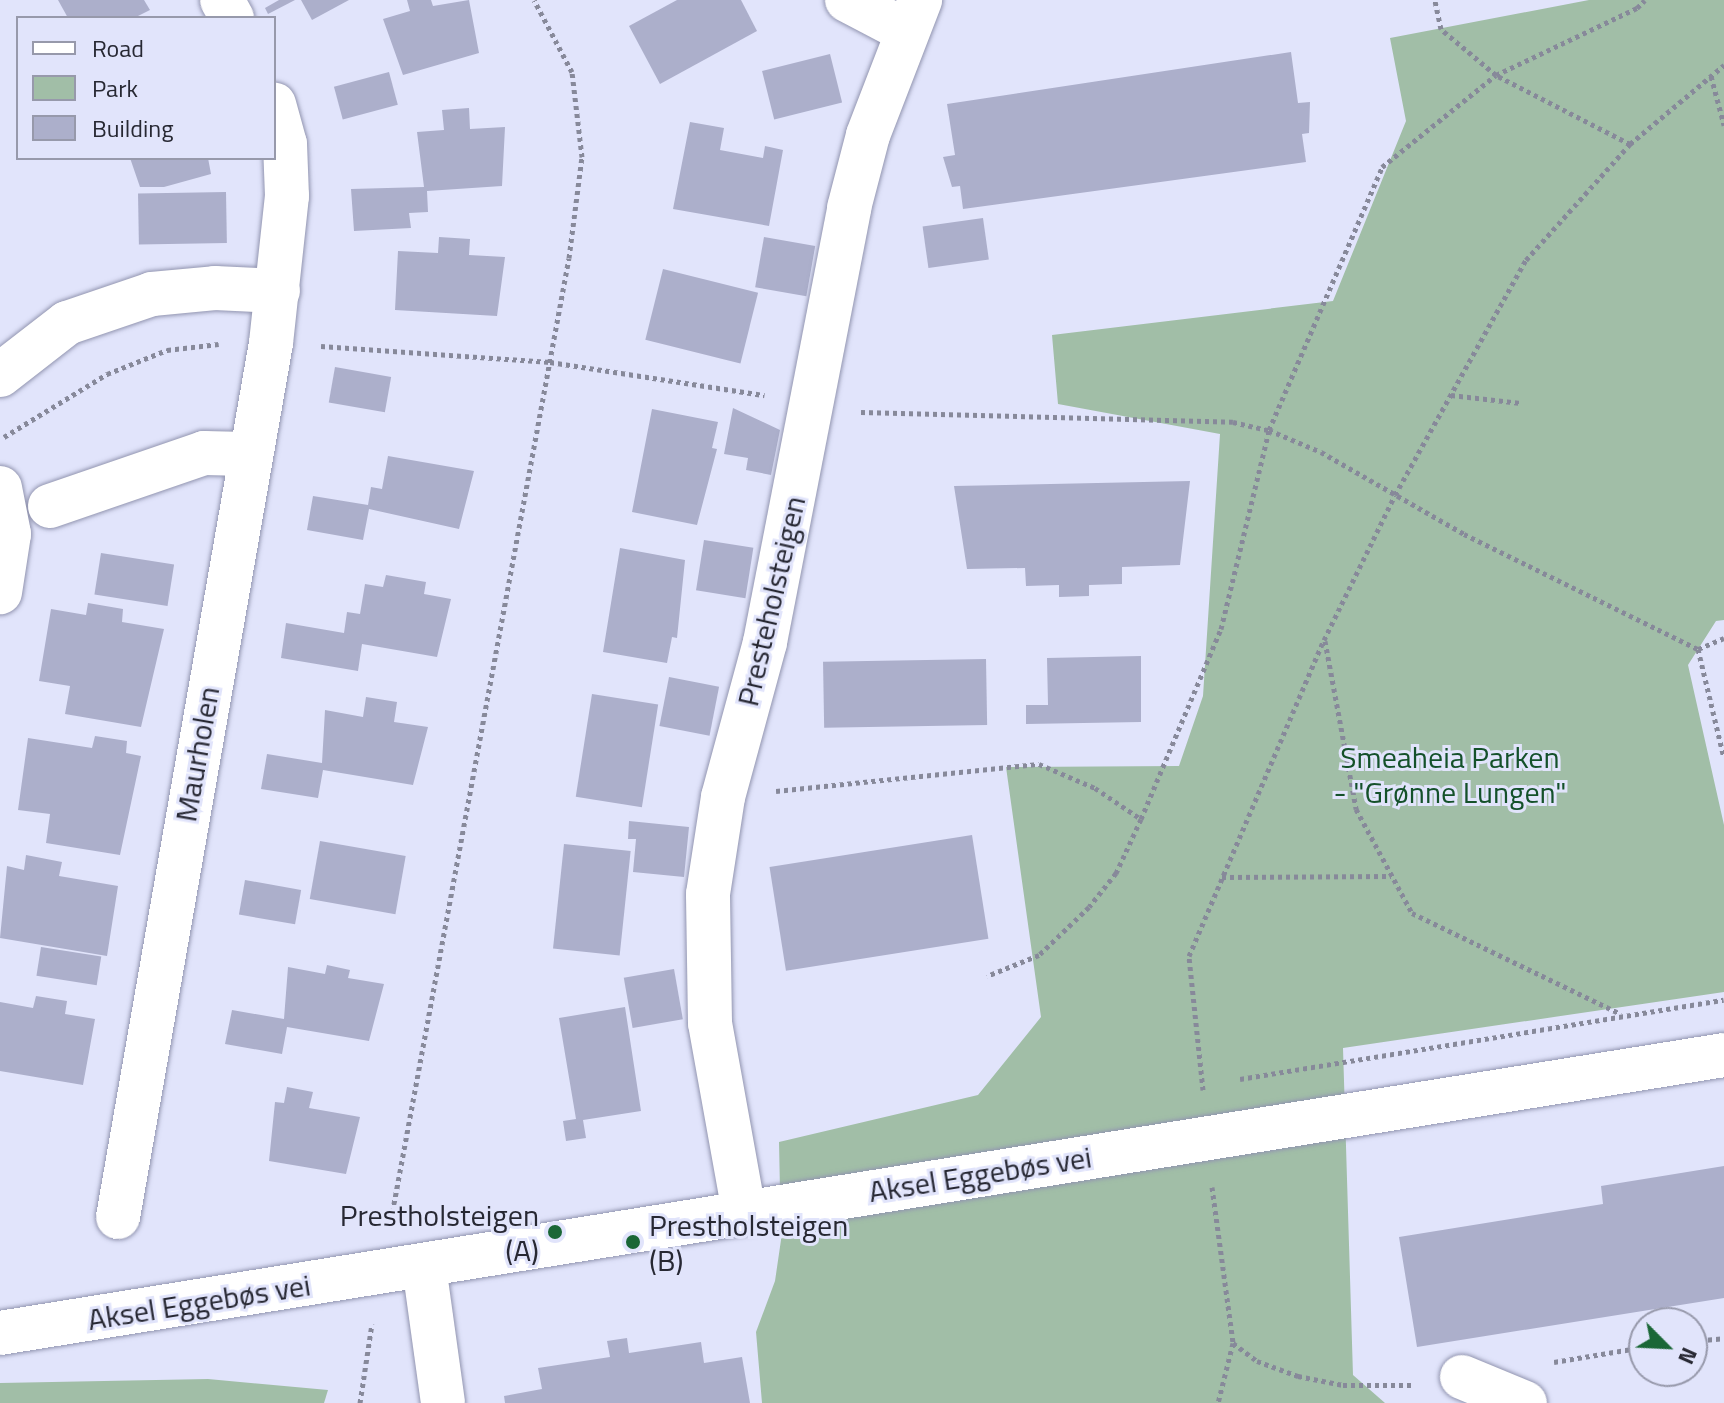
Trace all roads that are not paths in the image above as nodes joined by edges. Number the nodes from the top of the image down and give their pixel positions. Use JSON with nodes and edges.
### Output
{"nodes":[{"id":1,"x":847,"y":0,"type":"edge"},
{"id":2,"x":913,"y":16,"type":"edge"},
{"id":3,"x":276,"y":111,"type":"edge"},
{"id":4,"x":278,"y":291,"type":"junction"},
{"id":5,"x":0,"y":375,"type":"edge"},
{"id":6,"x":247,"y":454,"type":"junction"},
{"id":7,"x":0,"y":488,"type":"edge"},
{"id":8,"x":50,"y":506,"type":"dead end"},
{"id":9,"x":0,"y":592,"type":"edge"},
{"id":10,"x":1724,"y":1055,"type":"edge"},
{"id":11,"x":744,"y":1212,"type":"junction"},
{"id":12,"x":118,"y":1217,"type":"dead end"},
{"id":13,"x":424,"y":1266,"type":"junction"},
{"id":14,"x":0,"y":1333,"type":"edge"},
{"id":15,"x":1462,"y":1377,"type":"dead end"},
{"id":16,"x":443,"y":1403,"type":"edge"},
{"id":17,"x":1525,"y":1403,"type":"edge"}],
"edges":[{"from":1,"to":2,"type":"street"},
{"from":2,"to":11,"type":"street","name":"Presteholsteigen"},
{"from":3,"to":4,"type":"street","name":"Maurholen"},
{"from":4,"to":5,"type":"street"},
{"from":4,"to":6,"type":"street","name":"Maurholen"},
{"from":6,"to":8,"type":"street"},
{"from":6,"to":12,"type":"street","name":"Maurholen"},
{"from":7,"to":9,"type":"street"},
{"from":10,"to":11,"type":"street","name":"Aksel Eggebøs vei"},
{"from":11,"to":13,"type":"street","name":"Aksel Eggebøs vei"},
{"from":13,"to":14,"type":"street","name":"Aksel Eggebøs vei"},
{"from":13,"to":16,"type":"street"},
{"from":15,"to":17,"type":"street"}]}
